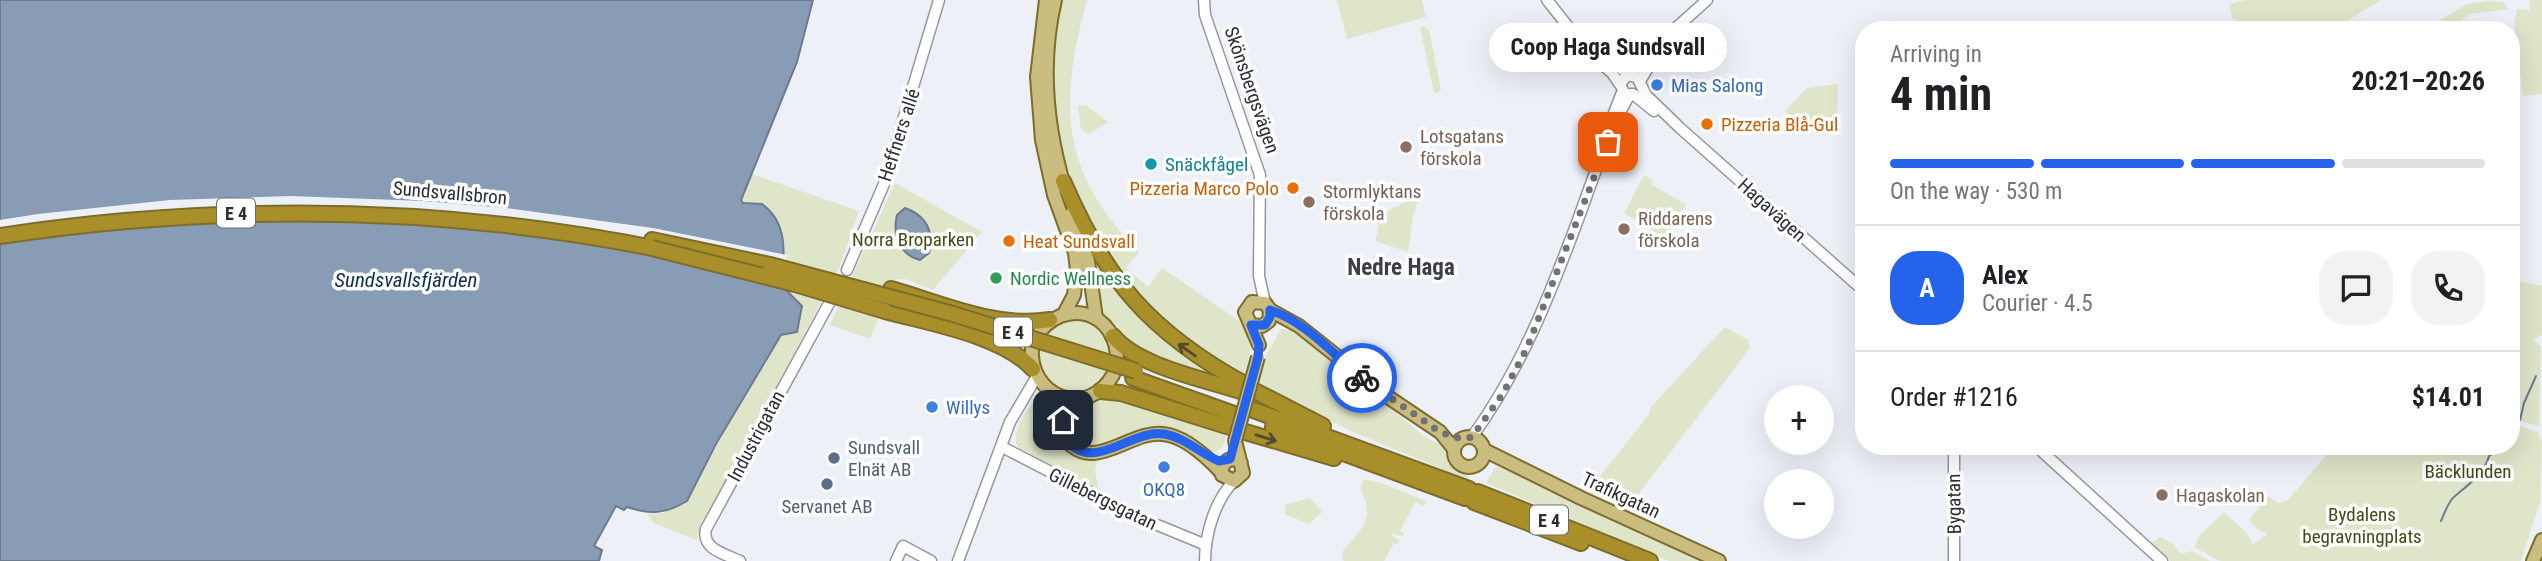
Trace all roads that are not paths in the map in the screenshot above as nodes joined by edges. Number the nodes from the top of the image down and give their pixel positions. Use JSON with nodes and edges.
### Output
{"nodes":[{"id":1,"x":939,"y":0,"type":"edge"},
{"id":2,"x":1046,"y":0,"type":"edge"},
{"id":3,"x":1055,"y":0,"type":"edge"},
{"id":4,"x":1204,"y":0,"type":"edge"},
{"id":5,"x":1547,"y":0,"type":"edge"},
{"id":6,"x":1707,"y":0,"type":"edge"},
{"id":7,"x":1574,"y":34,"type":"junction"},
{"id":8,"x":1635,"y":79,"type":"junction"},
{"id":9,"x":1627,"y":90,"type":"junction"},
{"id":10,"x":1680,"y":128,"type":"junction"},
{"id":11,"x":1062,"y":181,"type":"junction"},
{"id":12,"x":0,"y":228,"type":"edge"},
{"id":13,"x":0,"y":236,"type":"edge"},
{"id":14,"x":652,"y":248,"type":"junction"},
{"id":15,"x":771,"y":265,"type":"junction"},
{"id":16,"x":848,"y":268,"type":"dead end"},
{"id":17,"x":1855,"y":283,"type":"edge"},
{"id":18,"x":832,"y":298,"type":"dead end"},
{"id":19,"x":1064,"y":314,"type":"junction"},
{"id":20,"x":1262,"y":314,"type":"junction"},
{"id":21,"x":1096,"y":318,"type":"junction"},
{"id":22,"x":1049,"y":320,"type":"junction"},
{"id":23,"x":1113,"y":336,"type":"junction"},
{"id":24,"x":1117,"y":362,"type":"dead end"},
{"id":25,"x":1035,"y":373,"type":"junction"},
{"id":26,"x":1134,"y":374,"type":"junction"},
{"id":27,"x":1113,"y":375,"type":"dead end"},
{"id":28,"x":1100,"y":391,"type":"junction"},
{"id":29,"x":1053,"y":393,"type":"junction"},
{"id":30,"x":1078,"y":399,"type":"junction"},
{"id":31,"x":1243,"y":410,"type":"junction"},
{"id":32,"x":1063,"y":420,"type":"junction"},
{"id":33,"x":1462,"y":442,"type":"junction"},
{"id":34,"x":1002,"y":447,"type":"junction"},
{"id":35,"x":1377,"y":454,"type":"junction"},
{"id":36,"x":1954,"y":455,"type":"edge"},
{"id":37,"x":2046,"y":455,"type":"edge"},
{"id":38,"x":1483,"y":456,"type":"junction"},
{"id":39,"x":1229,"y":469,"type":"junction"},
{"id":40,"x":1472,"y":495,"type":"junction"},
{"id":41,"x":2542,"y":540,"type":"edge"},
{"id":42,"x":1206,"y":545,"type":"junction"},
{"id":43,"x":740,"y":561,"type":"edge"},
{"id":44,"x":896,"y":561,"type":"edge"},
{"id":45,"x":931,"y":561,"type":"edge"},
{"id":46,"x":958,"y":561,"type":"edge"},
{"id":47,"x":1205,"y":561,"type":"edge"},
{"id":48,"x":1625,"y":561,"type":"edge"},
{"id":49,"x":1650,"y":561,"type":"edge"},
{"id":50,"x":1719,"y":561,"type":"edge"},
{"id":51,"x":1955,"y":561,"type":"edge"},
{"id":52,"x":2162,"y":561,"type":"edge"},
{"id":53,"x":2533,"y":561,"type":"edge"}],
"edges":[{"from":1,"to":16,"type":"street","name":"Heffners allé"},
{"from":2,"to":19,"type":"main road"},
{"from":3,"to":11,"type":"main road"},
{"from":4,"to":20,"type":"street","name":"Skönsbergsvägen"},
{"from":5,"to":7,"type":"street","name":"Hagavägen"},
{"from":6,"to":8,"type":"street"},
{"from":7,"to":8,"type":"street","name":"Hagavägen"},
{"from":7,"to":9,"type":"street","name":"Hagavägen"},
{"from":8,"to":9,"type":"street"},
{"from":8,"to":9,"type":"street"},
{"from":8,"to":10,"type":"street","name":"Hagavägen"},
{"from":9,"to":10,"type":"street","name":"Hagavägen"},
{"from":9,"to":33,"type":"street"},
{"from":10,"to":17,"type":"street","name":"Hagavägen"},
{"from":11,"to":21,"type":"main road"},
{"from":31,"to":11,"type":"highway","one_way":true},
{"from":12,"to":15,"type":"highway","name":"Sundsvallsbron","number":"E 4"},
{"from":13,"to":14,"type":"highway","name":"Sundsvallsbron","number":"E 4"},
{"from":14,"to":25,"type":"highway","number":"E 4","bridge":true},
{"from":14,"to":26,"type":"highway","name":"Sundsvallsbron","number":"E 4","bridge":true},
{"from":15,"to":22,"type":"highway","number":"E 4","bridge":true},
{"from":15,"to":26,"type":"highway","name":"Sundsvallsbron","number":"E 4","bridge":true},
{"from":18,"to":43,"type":"street","name":"Industrigatan"},
{"from":19,"to":21,"type":"main road"},
{"from":19,"to":22,"type":"main road"},
{"from":20,"to":31,"type":"main road","bridge":true},
{"from":20,"to":33,"type":"main road"},
{"from":21,"to":23,"type":"main road"},
{"from":22,"to":25,"type":"main road"},
{"from":23,"to":24,"type":"main road"},
{"from":23,"to":31,"type":"highway","number":"E 4"},
{"from":25,"to":29,"type":"main road"},
{"from":25,"to":34,"type":"street"},
{"from":26,"to":31,"type":"highway","number":"E 4"},
{"from":27,"to":28,"type":"main road"},
{"from":28,"to":30,"type":"main road"},
{"from":28,"to":31,"type":"highway","number":"E 4"},
{"from":29,"to":30,"type":"main road"},
{"from":29,"to":32,"type":"main road"},
{"from":29,"to":34,"type":"street"},
{"from":30,"to":32,"type":"main road"},
{"from":31,"to":35,"type":"highway","number":"E 4"},
{"from":31,"to":35,"type":"highway","number":"E 4"},
{"from":31,"to":39,"type":"main road"},
{"from":31,"to":40,"type":"highway","number":"E 4","one_way":true},
{"from":32,"to":39,"type":"main road"},
{"from":33,"to":38,"type":"main road"},
{"from":33,"to":38,"type":"main road"},
{"from":34,"to":42,"type":"street","name":"Gillebergsgatan"},
{"from":34,"to":46,"type":"street"},
{"from":35,"to":40,"type":"highway","number":"E 4"},
{"from":36,"to":51,"type":"street","name":"Bygatan"},
{"from":37,"to":52,"type":"street"},
{"from":38,"to":50,"type":"main road","name":"Trafikgatan"},
{"from":39,"to":42,"type":"street"},
{"from":40,"to":48,"type":"highway","number":"E 4"},
{"from":40,"to":49,"type":"highway","number":"E 4"},
{"from":41,"to":53,"type":"main road"},
{"from":42,"to":47,"type":"street"},
{"from":44,"to":45,"type":"street"}]}
